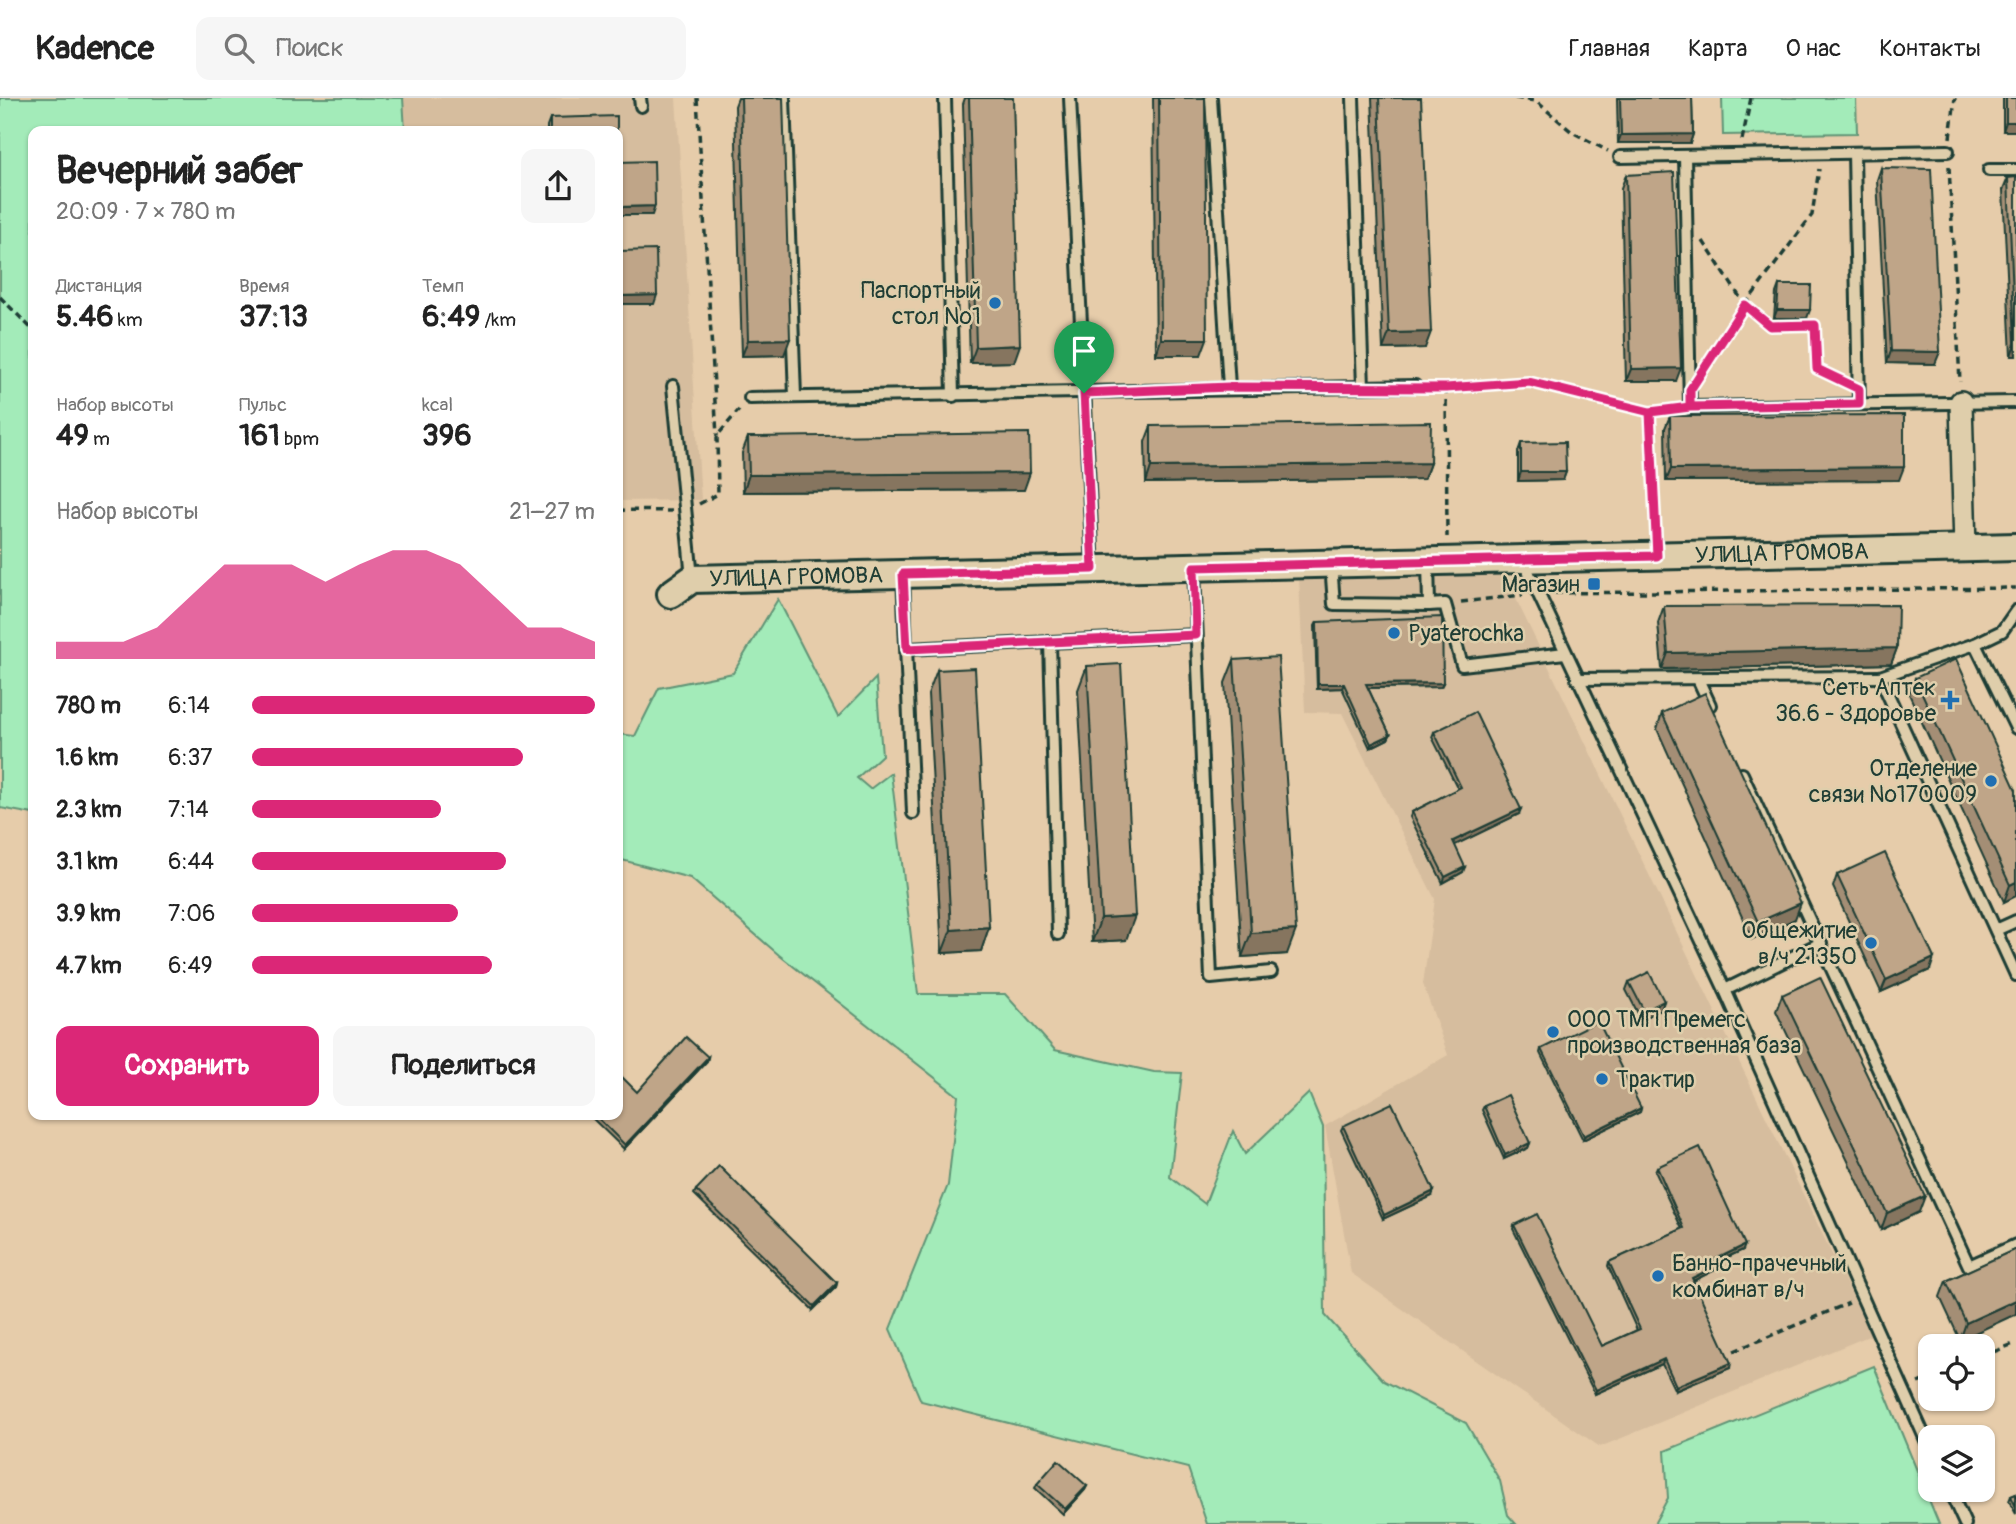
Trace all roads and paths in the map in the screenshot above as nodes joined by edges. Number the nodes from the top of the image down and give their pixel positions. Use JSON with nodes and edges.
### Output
{"nodes":[{"id":1,"x":697,"y":98,"type":"edge"},
{"id":2,"x":784,"y":98,"type":"edge"},
{"id":3,"x":945,"y":98,"type":"edge"},
{"id":4,"x":1070,"y":98,"type":"edge"},
{"id":5,"x":1211,"y":98,"type":"edge"},
{"id":6,"x":1353,"y":98,"type":"edge"},
{"id":7,"x":1515,"y":98,"type":"edge"},
{"id":8,"x":1751,"y":98,"type":"edge"},
{"id":9,"x":1955,"y":98,"type":"edge"},
{"id":10,"x":1948,"y":151,"type":"junction"},
{"id":11,"x":1822,"y":153,"type":"junction"},
{"id":12,"x":1854,"y":153,"type":"junction"},
{"id":13,"x":1733,"y":155,"type":"junction"},
{"id":14,"x":1685,"y":156,"type":"junction"},
{"id":15,"x":1620,"y":157,"type":"joint"},
{"id":16,"x":1989,"y":170,"type":"dead end"},
{"id":17,"x":2016,"y":170,"type":"edge"},
{"id":18,"x":1686,"y":216,"type":"junction"},
{"id":19,"x":0,"y":297,"type":"edge"},
{"id":20,"x":1745,"y":305,"type":"junction"},
{"id":21,"x":28,"y":325,"type":"edge"},
{"id":22,"x":673,"y":386,"type":"dead end"},
{"id":23,"x":1415,"y":386,"type":"joint"},
{"id":24,"x":1229,"y":387,"type":"junction"},
{"id":25,"x":1363,"y":387,"type":"junction"},
{"id":26,"x":1446,"y":388,"type":"junction"},
{"id":27,"x":1859,"y":389,"type":"junction"},
{"id":28,"x":1690,"y":390,"type":"junction"},
{"id":29,"x":1084,"y":393,"type":"junction"},
{"id":30,"x":795,"y":396,"type":"junction"},
{"id":31,"x":953,"y":396,"type":"junction"},
{"id":32,"x":750,"y":398,"type":"dead end"},
{"id":33,"x":2016,"y":401,"type":"edge"},
{"id":34,"x":1961,"y":402,"type":"junction"},
{"id":35,"x":1859,"y":404,"type":"junction"},
{"id":36,"x":1690,"y":407,"type":"junction"},
{"id":37,"x":1650,"y":412,"type":"junction"},
{"id":38,"x":717,"y":436,"type":"dead end"},
{"id":39,"x":2016,"y":547,"type":"edge"},
{"id":40,"x":1965,"y":549,"type":"junction"},
{"id":41,"x":1657,"y":556,"type":"junction"},
{"id":42,"x":1522,"y":559,"type":"junction"},
{"id":43,"x":1438,"y":561,"type":"junction"},
{"id":44,"x":1331,"y":564,"type":"junction"},
{"id":45,"x":1194,"y":567,"type":"junction"},
{"id":46,"x":1093,"y":569,"type":"junction"},
{"id":47,"x":903,"y":574,"type":"junction"},
{"id":48,"x":692,"y":579,"type":"junction"},
{"id":49,"x":2016,"y":587,"type":"edge"},
{"id":50,"x":1537,"y":593,"type":"junction"},
{"id":51,"x":671,"y":594,"type":"dead end"},
{"id":52,"x":1429,"y":604,"type":"junction"},
{"id":53,"x":1445,"y":604,"type":"junction"},
{"id":54,"x":2016,"y":611,"type":"edge"},
{"id":55,"x":1196,"y":635,"type":"junction"},
{"id":56,"x":1050,"y":642,"type":"junction"},
{"id":57,"x":1975,"y":644,"type":"junction"},
{"id":58,"x":907,"y":649,"type":"junction"},
{"id":59,"x":1565,"y":653,"type":"junction"},
{"id":60,"x":1880,"y":677,"type":"junction"},
{"id":61,"x":1577,"y":679,"type":"junction"},
{"id":62,"x":1698,"y":680,"type":"junction"},
{"id":63,"x":1716,"y":717,"type":"edge"},
{"id":64,"x":2016,"y":728,"type":"edge"},
{"id":65,"x":1739,"y":767,"type":"edge"},
{"id":66,"x":913,"y":813,"type":"dead end"},
{"id":67,"x":2016,"y":921,"type":"edge"},
{"id":68,"x":1996,"y":930,"type":"junction"},
{"id":69,"x":1058,"y":934,"type":"dead end"},
{"id":70,"x":1821,"y":943,"type":"junction"},
{"id":71,"x":1271,"y":972,"type":"dead end"},
{"id":72,"x":2016,"y":975,"type":"edge"},
{"id":73,"x":1725,"y":990,"type":"junction"},
{"id":74,"x":2016,"y":1245,"type":"edge"},
{"id":75,"x":1861,"y":1298,"type":"junction"},
{"id":76,"x":2016,"y":1343,"type":"edge"},
{"id":77,"x":1734,"y":1351,"type":"dead end"},
{"id":78,"x":1995,"y":1351,"type":"edge"},
{"id":79,"x":1919,"y":1425,"type":"edge"},
{"id":80,"x":1955,"y":1502,"type":"edge"},
{"id":81,"x":1965,"y":1524,"type":"edge"}],
"edges":[{"from":1,"to":38,"type":"path"},
{"from":2,"to":30,"type":"lane"},
{"from":3,"to":31,"type":"lane"},
{"from":4,"to":29,"type":"lane"},
{"from":5,"to":24,"type":"lane"},
{"from":6,"to":25,"type":"lane"},
{"from":7,"to":15,"type":"path"},
{"from":8,"to":13,"type":"path"},
{"from":9,"to":10,"type":"path"},
{"from":10,"to":12,"type":"lane"},
{"from":10,"to":34,"type":"path"},
{"from":11,"to":12,"type":"lane"},
{"from":11,"to":13,"type":"lane"},
{"from":11,"to":20,"type":"path"},
{"from":12,"to":27,"type":"lane"},
{"from":13,"to":14,"type":"lane"},
{"from":14,"to":15,"type":"lane"},
{"from":14,"to":18,"type":"lane"},
{"from":16,"to":17,"type":"lane"},
{"from":18,"to":20,"type":"path"},
{"from":18,"to":28,"type":"lane"},
{"from":19,"to":21,"type":"path"},
{"from":20,"to":27,"type":"path"},
{"from":20,"to":28,"type":"path"},
{"from":22,"to":48,"type":"lane"},
{"from":23,"to":25,"type":"lane"},
{"from":23,"to":26,"type":"path"},
{"from":24,"to":25,"type":"lane"},
{"from":24,"to":29,"type":"lane"},
{"from":26,"to":37,"type":"path"},
{"from":26,"to":43,"type":"path"},
{"from":27,"to":35,"type":"lane"},
{"from":28,"to":36,"type":"lane"},
{"from":29,"to":31,"type":"lane"},
{"from":29,"to":46,"type":"lane"},
{"from":30,"to":31,"type":"lane"},
{"from":30,"to":32,"type":"lane"},
{"from":33,"to":34,"type":"lane"},
{"from":34,"to":35,"type":"lane"},
{"from":34,"to":40,"type":"street"},
{"from":35,"to":36,"type":"lane"},
{"from":36,"to":37,"type":"path"},
{"from":37,"to":41,"type":"path"},
{"from":39,"to":40,"type":"street","name":"УЛИЦА ГРОМОВА"},
{"from":40,"to":41,"type":"street","name":"УЛИЦА ГРОМОВА"},
{"from":41,"to":42,"type":"street","name":"УЛИЦА ГРОМОВА"},
{"from":42,"to":43,"type":"street","name":"УЛИЦА ГРОМОВА"},
{"from":42,"to":50,"type":"lane"},
{"from":43,"to":44,"type":"street","name":"УЛИЦА ГРОМОВА"},
{"from":43,"to":52,"type":"lane"},
{"from":44,"to":45,"type":"street","name":"УЛИЦА ГРОМОВА"},
{"from":44,"to":52,"type":"lane"},
{"from":45,"to":46,"type":"street","name":"УЛИЦА ГРОМОВА"},
{"from":45,"to":55,"type":"lane"},
{"from":46,"to":47,"type":"street","name":"УЛИЦА ГРОМОВА"},
{"from":47,"to":48,"type":"street","name":"УЛИЦА ГРОМОВА"},
{"from":47,"to":58,"type":"lane"},
{"from":48,"to":51,"type":"street","name":"УЛИЦА ГРОМОВА"},
{"from":49,"to":50,"type":"path"},
{"from":50,"to":53,"type":"path"},
{"from":50,"to":59,"type":"lane"},
{"from":52,"to":53,"type":"lane"},
{"from":53,"to":59,"type":"lane"},
{"from":54,"to":57,"type":"lane"},
{"from":55,"to":56,"type":"lane"},
{"from":55,"to":71,"type":"lane"},
{"from":56,"to":58,"type":"lane"},
{"from":56,"to":69,"type":"lane"},
{"from":57,"to":60,"type":"lane"},
{"from":57,"to":64,"type":"lane"},
{"from":58,"to":66,"type":"lane"},
{"from":59,"to":61,"type":"lane"},
{"from":60,"to":62,"type":"lane"},
{"from":60,"to":68,"type":"lane"},
{"from":61,"to":62,"type":"lane"},
{"from":61,"to":73,"type":"lane"},
{"from":62,"to":63,"type":"lane"},
{"from":65,"to":70,"type":"lane"},
{"from":67,"to":68,"type":"lane"},
{"from":68,"to":72,"type":"lane"},
{"from":70,"to":73,"type":"lane"},
{"from":70,"to":74,"type":"lane"},
{"from":73,"to":75,"type":"lane"},
{"from":75,"to":77,"type":"path"},
{"from":75,"to":79,"type":"lane"},
{"from":76,"to":78,"type":"path"},
{"from":80,"to":81,"type":"lane"}]}
